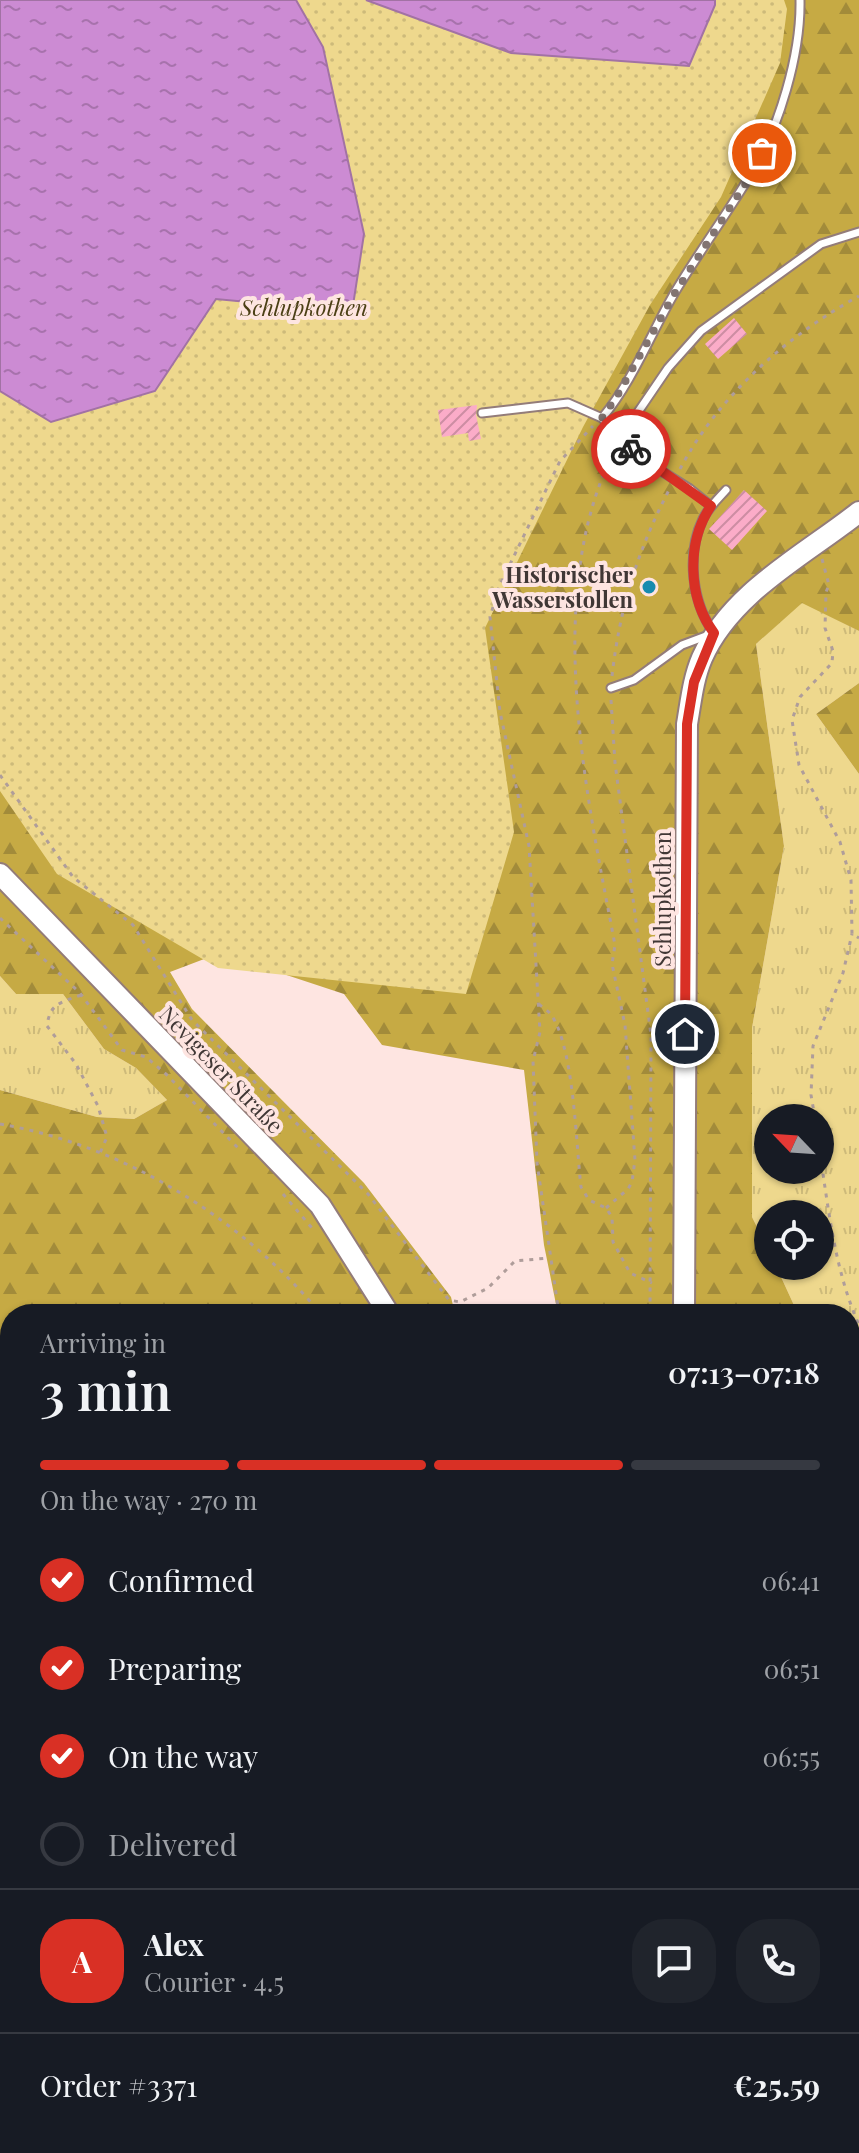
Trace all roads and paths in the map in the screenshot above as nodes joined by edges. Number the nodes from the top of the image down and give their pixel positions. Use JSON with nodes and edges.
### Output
{"nodes":[{"id":1,"x":800,"y":0,"type":"edge"},
{"id":2,"x":859,"y":232,"type":"edge"},
{"id":3,"x":859,"y":296,"type":"edge"},
{"id":4,"x":482,"y":413,"type":"dead end"},
{"id":5,"x":602,"y":418,"type":"junction"},
{"id":6,"x":621,"y":437,"type":"junction"},
{"id":7,"x":677,"y":475,"type":"dead end"},
{"id":8,"x":671,"y":486,"type":"dead end"},
{"id":9,"x":726,"y":490,"type":"dead end"},
{"id":10,"x":711,"y":506,"type":"junction"},
{"id":11,"x":859,"y":512,"type":"edge"},
{"id":12,"x":818,"y":544,"type":"junction"},
{"id":13,"x":714,"y":633,"type":"junction"},
{"id":14,"x":611,"y":688,"type":"junction"},
{"id":15,"x":0,"y":775,"type":"edge"},
{"id":16,"x":0,"y":874,"type":"edge"},
{"id":17,"x":0,"y":918,"type":"edge"},
{"id":18,"x":852,"y":934,"type":"junction"},
{"id":19,"x":859,"y":938,"type":"edge"},
{"id":20,"x":82,"y":995,"type":"junction"},
{"id":21,"x":539,"y":1004,"type":"junction"},
{"id":22,"x":813,"y":1104,"type":"edge"},
{"id":23,"x":0,"y":1124,"type":"edge"},
{"id":24,"x":240,"y":1150,"type":"dead end"},
{"id":25,"x":100,"y":1153,"type":"junction"},
{"id":26,"x":825,"y":1184,"type":"edge"},
{"id":27,"x":282,"y":1194,"type":"dead end"},
{"id":28,"x":606,"y":1208,"type":"junction"},
{"id":29,"x":319,"y":1236,"type":"dead end"},
{"id":30,"x":549,"y":1258,"type":"junction"},
{"id":31,"x":652,"y":1283,"type":"junction"},
{"id":32,"x":312,"y":1304,"type":"edge"},
{"id":33,"x":383,"y":1304,"type":"edge"},
{"id":34,"x":557,"y":1304,"type":"edge"},
{"id":35,"x":651,"y":1304,"type":"edge"},
{"id":36,"x":684,"y":1304,"type":"edge"},
{"id":37,"x":850,"y":1304,"type":"edge"}],
"edges":[{"from":1,"to":5,"type":"lane"},
{"from":2,"to":6,"type":"lane"},
{"from":3,"to":7,"type":"path"},
{"from":4,"to":5,"type":"lane"},
{"from":5,"to":6,"type":"lane"},
{"from":5,"to":21,"type":"path"},
{"from":6,"to":10,"type":"lane","bridge":true},
{"from":6,"to":28,"type":"path"},
{"from":8,"to":14,"type":"path"},
{"from":9,"to":10,"type":"lane"},
{"from":10,"to":13,"type":"lane"},
{"from":11,"to":12,"type":"main road","name":"Schlupkothen"},
{"from":12,"to":13,"type":"main road","name":"Schlupkothen"},
{"from":12,"to":18,"type":"path"},
{"from":13,"to":14,"type":"lane","name":"Schlupkothen"},
{"from":13,"to":36,"type":"main road","name":"Schlupkothen"},
{"from":14,"to":31,"type":"path"},
{"from":15,"to":30,"type":"path"},
{"from":16,"to":33,"type":"main road","name":"Nevigeser Straße"},
{"from":17,"to":20,"type":"path"},
{"from":18,"to":19,"type":"path"},
{"from":18,"to":22,"type":"path"},
{"from":20,"to":24,"type":"path"},
{"from":20,"to":25,"type":"path"},
{"from":21,"to":28,"type":"path"},
{"from":21,"to":30,"type":"path"},
{"from":23,"to":25,"type":"path"},
{"from":25,"to":32,"type":"path"},
{"from":26,"to":37,"type":"path"},
{"from":27,"to":29,"type":"path"},
{"from":28,"to":31,"type":"path"},
{"from":30,"to":34,"type":"path"},
{"from":31,"to":35,"type":"path"}]}
